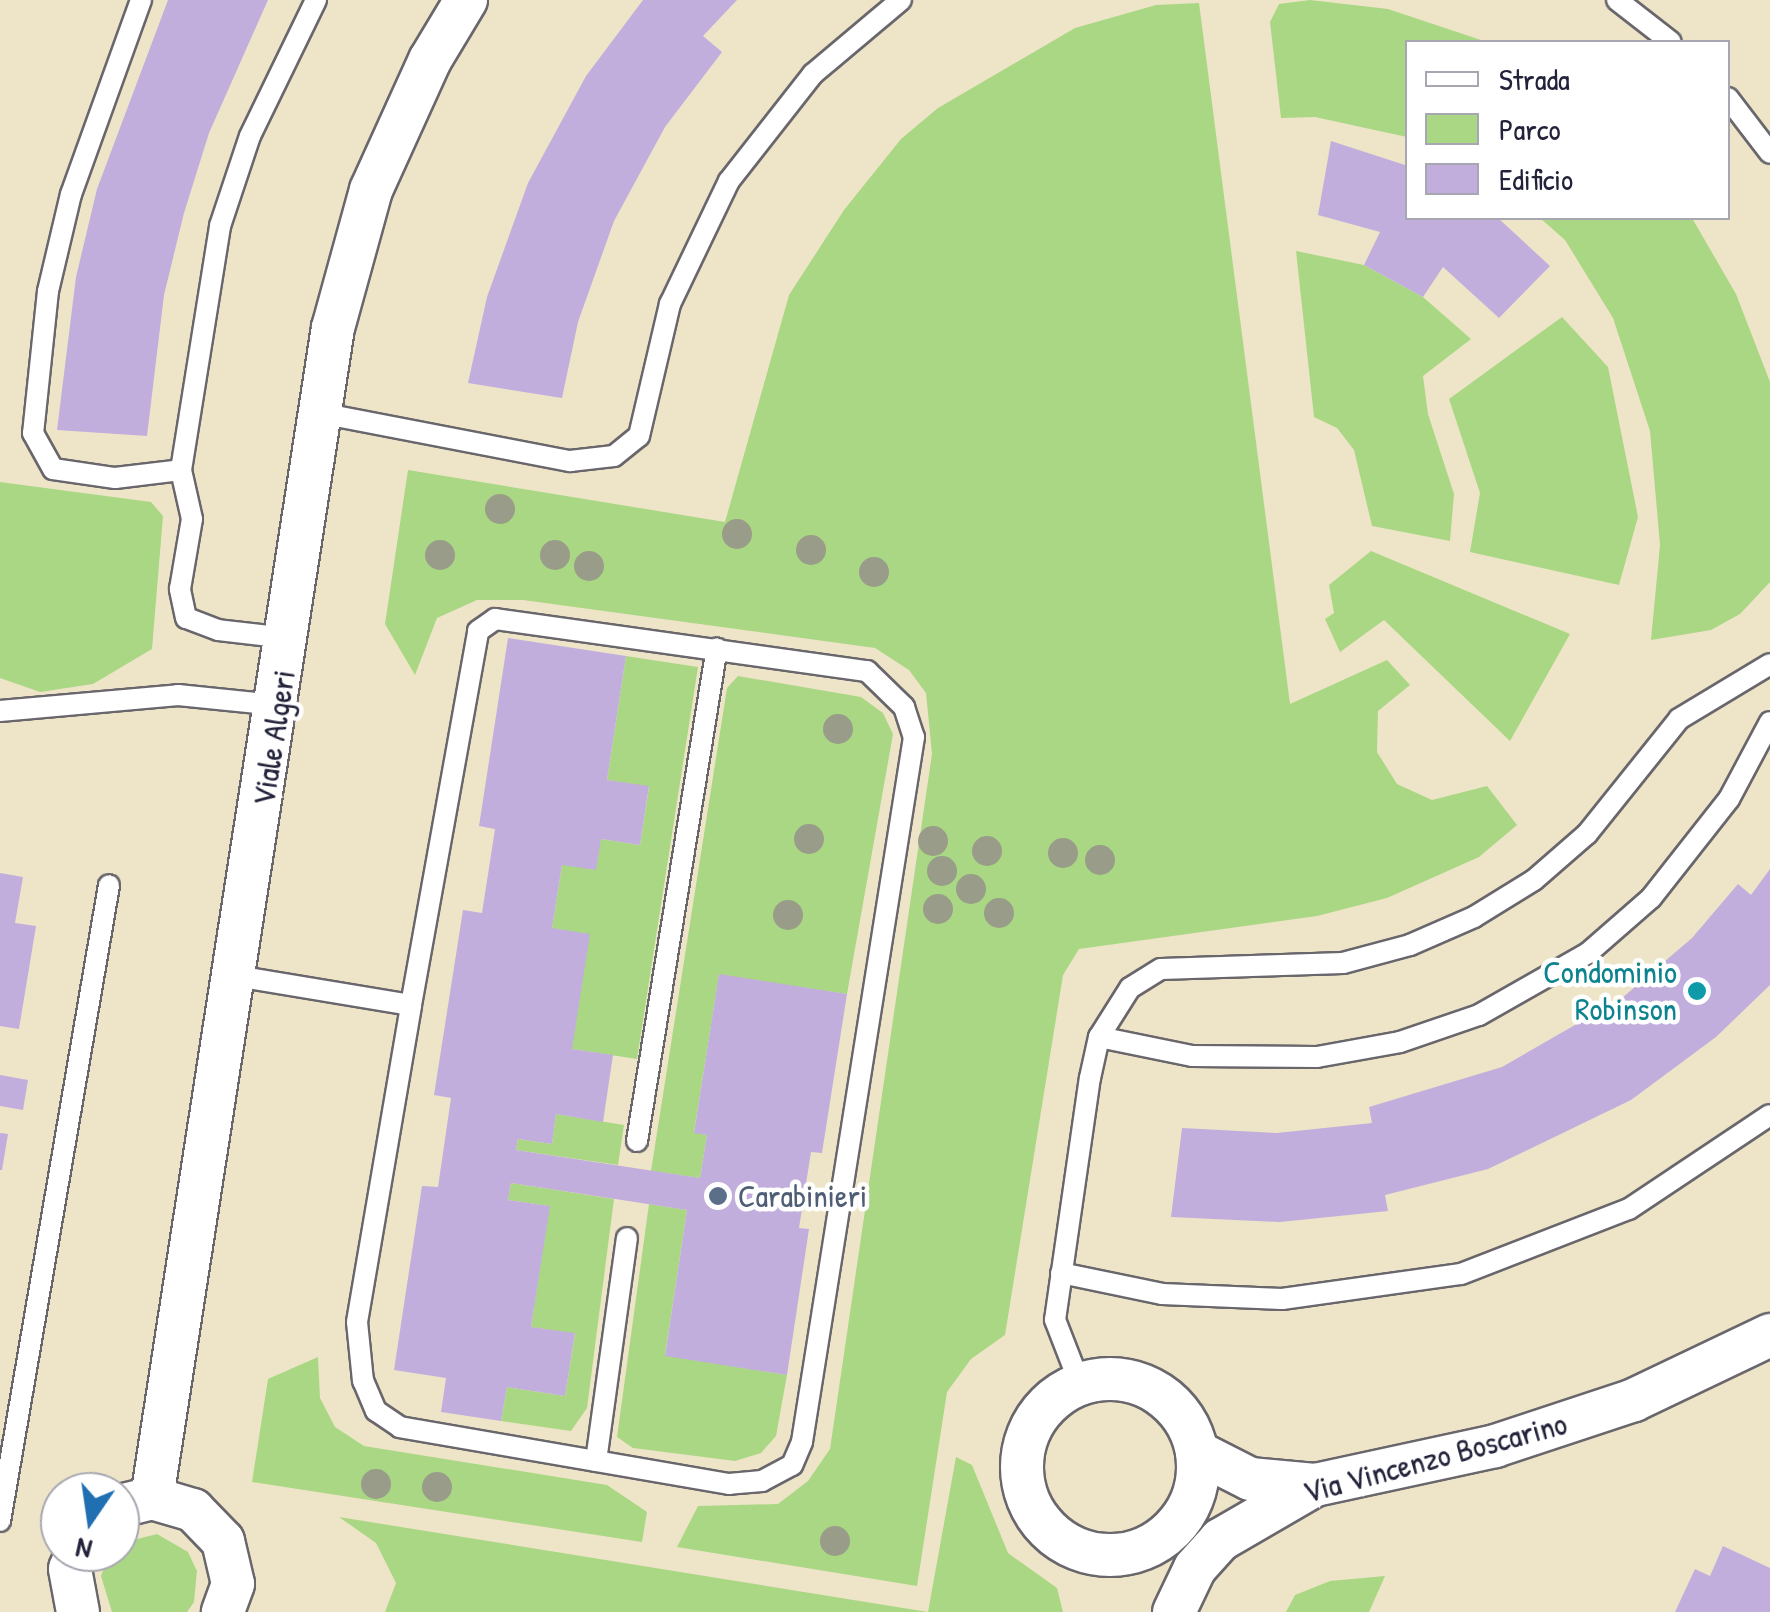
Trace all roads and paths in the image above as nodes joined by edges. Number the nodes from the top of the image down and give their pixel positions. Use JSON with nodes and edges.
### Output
{"nodes":[{"id":1,"x":141,"y":0,"type":"edge"},
{"id":2,"x":316,"y":0,"type":"edge"},
{"id":3,"x":466,"y":0,"type":"edge"},
{"id":4,"x":901,"y":0,"type":"edge"},
{"id":5,"x":1617,"y":0,"type":"edge"},
{"id":6,"x":1669,"y":40,"type":"edge"},
{"id":7,"x":1730,"y":101,"type":"edge"},
{"id":8,"x":1770,"y":152,"type":"edge"},
{"id":9,"x":320,"y":413,"type":"junction"},
{"id":10,"x":181,"y":470,"type":"junction"},
{"id":11,"x":290,"y":638,"type":"junction"},
{"id":12,"x":717,"y":648,"type":"junction"},
{"id":13,"x":1770,"y":664,"type":"edge"},
{"id":14,"x":279,"y":706,"type":"junction"},
{"id":15,"x":0,"y":711,"type":"edge"},
{"id":16,"x":1770,"y":722,"type":"edge"},
{"id":17,"x":109,"y":886,"type":"dead end"},
{"id":18,"x":236,"y":976,"type":"junction"},
{"id":19,"x":411,"y":1004,"type":"junction"},
{"id":20,"x":1099,"y":1037,"type":"junction"},
{"id":21,"x":1770,"y":1114,"type":"edge"},
{"id":22,"x":637,"y":1141,"type":"dead end"},
{"id":23,"x":627,"y":1238,"type":"dead end"},
{"id":24,"x":1061,"y":1274,"type":"junction"},
{"id":25,"x":1770,"y":1316,"type":"edge"},
{"id":26,"x":1752,"y":1342,"type":"edge"},
{"id":27,"x":1080,"y":1384,"type":"junction"},
{"id":28,"x":1197,"y":1452,"type":"junction"},
{"id":29,"x":596,"y":1461,"type":"junction"},
{"id":30,"x":140,"y":1481,"type":"edge"},
{"id":31,"x":1315,"y":1484,"type":"junction"},
{"id":32,"x":140,"y":1503,"type":"edge"},
{"id":33,"x":0,"y":1521,"type":"edge"},
{"id":34,"x":1141,"y":1550,"type":"junction"},
{"id":35,"x":70,"y":1572,"type":"edge"},
{"id":36,"x":74,"y":1611,"type":"edge"},
{"id":37,"x":223,"y":1612,"type":"edge"},
{"id":38,"x":1174,"y":1612,"type":"edge"}],
"edges":[{"from":1,"to":10,"type":"lane"},
{"from":2,"to":10,"type":"lane"},
{"from":3,"to":9,"type":"street","name":"Viale Algeri"},
{"from":4,"to":9,"type":"lane"},
{"from":5,"to":6,"type":"lane"},
{"from":7,"to":8,"type":"lane"},
{"from":9,"to":11,"type":"street","name":"Viale Algeri"},
{"from":10,"to":11,"type":"lane"},
{"from":11,"to":14,"type":"street","name":"Viale Algeri"},
{"from":12,"to":19,"type":"lane"},
{"from":12,"to":22,"type":"lane"},
{"from":12,"to":29,"type":"lane"},
{"from":13,"to":20,"type":"lane"},
{"from":14,"to":15,"type":"lane"},
{"from":14,"to":18,"type":"street","name":"Viale Algeri"},
{"from":16,"to":20,"type":"lane"},
{"from":17,"to":33,"type":"lane"},
{"from":18,"to":19,"type":"lane"},
{"from":18,"to":30,"type":"street","name":"Viale Algeri"},
{"from":19,"to":29,"type":"lane"},
{"from":20,"to":24,"type":"lane"},
{"from":21,"to":24,"type":"lane"},
{"from":23,"to":29,"type":"lane"},
{"from":24,"to":27,"type":"lane"},
{"from":25,"to":26,"type":"street","name":"Via Vincenzo Boscarino"},
{"from":26,"to":31,"type":"street","name":"Via Vincenzo Boscarino"},
{"from":27,"to":28,"type":"street"},
{"from":27,"to":34,"type":"street"},
{"from":28,"to":31,"type":"street"},
{"from":28,"to":34,"type":"street"},
{"from":31,"to":38,"type":"street","name":"Via Vincenzo Boscarino"},
{"from":32,"to":37,"type":"street"},
{"from":34,"to":38,"type":"street"},
{"from":35,"to":36,"type":"street"}]}
